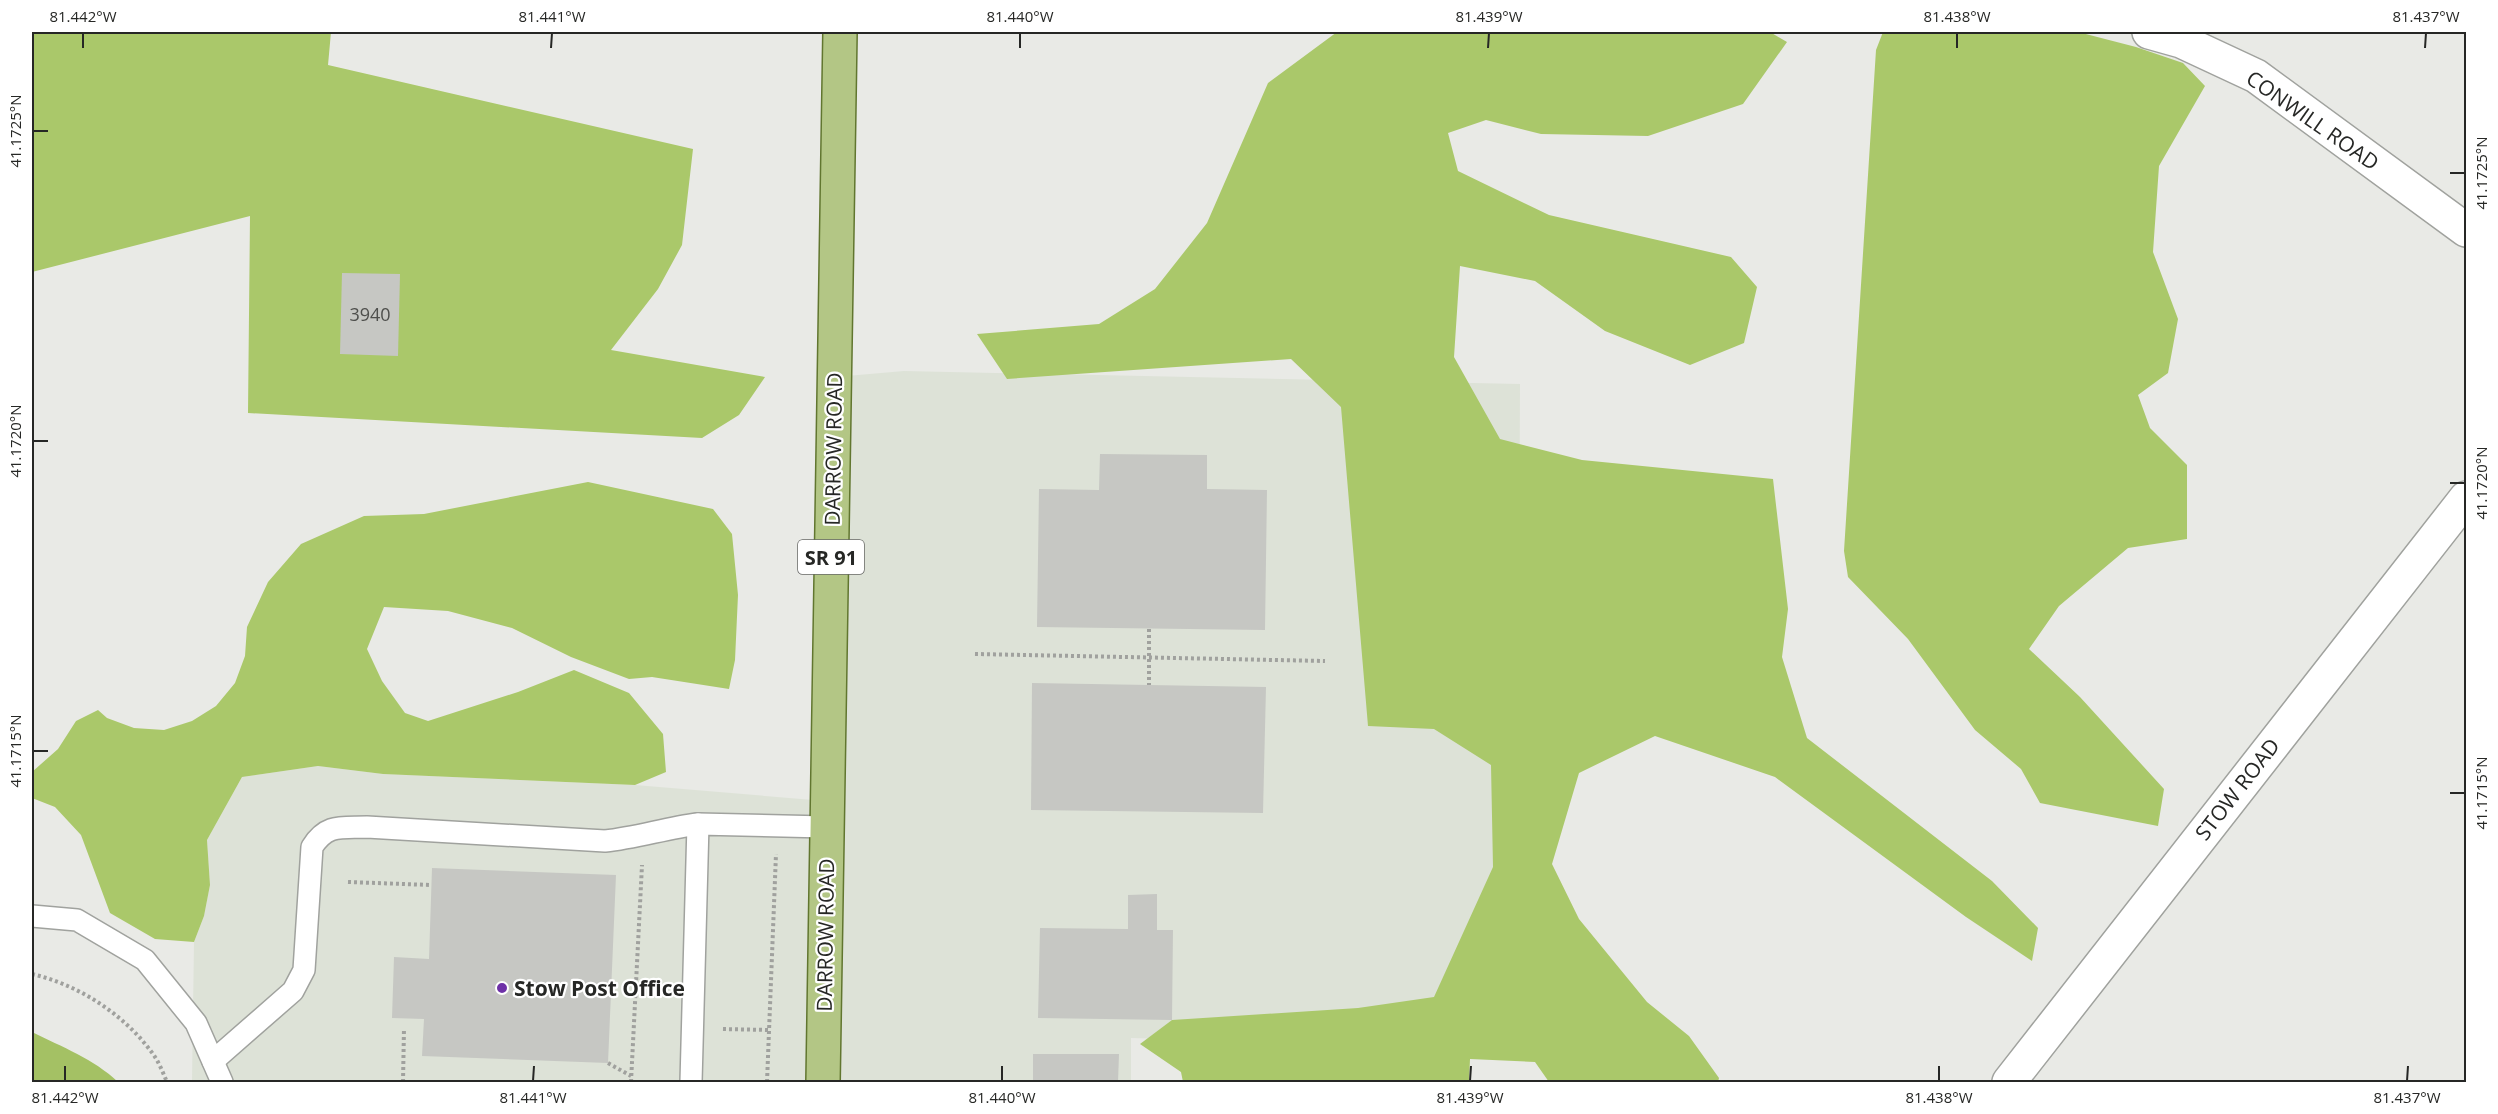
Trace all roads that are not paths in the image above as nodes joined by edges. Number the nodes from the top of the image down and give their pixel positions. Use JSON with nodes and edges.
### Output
{"nodes":[{"id":1,"x":840,"y":32,"type":"edge"},
{"id":2,"x":2149,"y":32,"type":"edge"},
{"id":3,"x":2466,"y":230,"type":"edge"},
{"id":4,"x":2466,"y":498,"type":"edge"},
{"id":5,"x":698,"y":824,"type":"junction"},
{"id":6,"x":826,"y":827,"type":"junction"},
{"id":7,"x":32,"y":916,"type":"edge"},
{"id":8,"x":213,"y":1061,"type":"junction"},
{"id":9,"x":222,"y":1083,"type":"edge"},
{"id":10,"x":691,"y":1083,"type":"edge"},
{"id":11,"x":823,"y":1083,"type":"edge"},
{"id":12,"x":2009,"y":1083,"type":"edge"}],
"edges":[{"from":1,"to":6,"type":"main road","name":"DARROW ROAD","number":"SR 91"},
{"from":2,"to":3,"type":"street","name":"CONWILL ROAD"},
{"from":4,"to":12,"type":"street","name":"STOW ROAD"},
{"from":5,"to":6,"type":"lane"},
{"from":5,"to":8,"type":"lane"},
{"from":5,"to":10,"type":"lane"},
{"from":6,"to":11,"type":"main road","name":"DARROW ROAD","number":"SR 91"},
{"from":7,"to":8,"type":"lane"},
{"from":8,"to":9,"type":"lane"}]}
